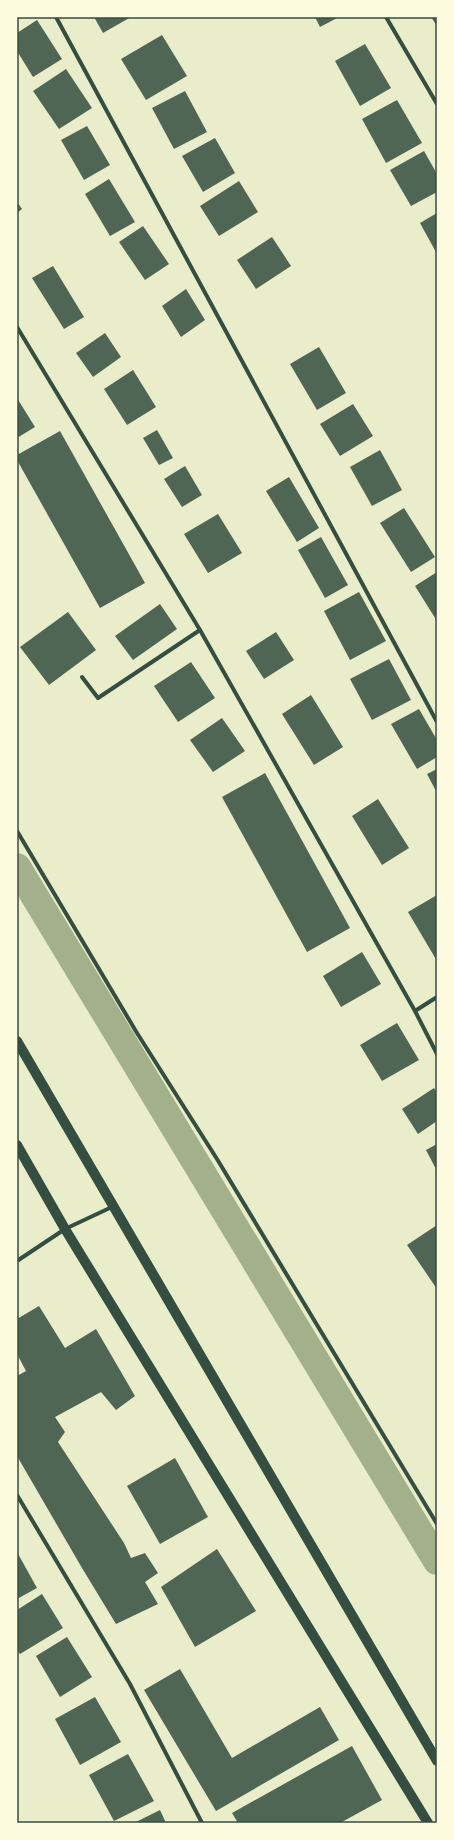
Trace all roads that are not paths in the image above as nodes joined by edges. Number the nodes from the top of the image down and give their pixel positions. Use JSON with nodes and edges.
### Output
{"nodes":[{"id":1,"x":56,"y":17,"type":"edge"},
{"id":2,"x":386,"y":17,"type":"edge"},
{"id":3,"x":437,"y":104,"type":"edge"},
{"id":4,"x":17,"y":328,"type":"edge"},
{"id":5,"x":200,"y":630,"type":"junction"},
{"id":6,"x":82,"y":677,"type":"dead end"},
{"id":7,"x":437,"y":722,"type":"edge"},
{"id":8,"x":17,"y":831,"type":"edge"},
{"id":9,"x":437,"y":997,"type":"edge"},
{"id":10,"x":415,"y":1011,"type":"junction"},
{"id":11,"x":17,"y":1041,"type":"edge"},
{"id":12,"x":437,"y":1054,"type":"edge"},
{"id":13,"x":17,"y":1145,"type":"edge"},
{"id":14,"x":114,"y":1206,"type":"junction"},
{"id":15,"x":65,"y":1229,"type":"junction"},
{"id":16,"x":17,"y":1261,"type":"edge"},
{"id":17,"x":17,"y":1495,"type":"edge"},
{"id":18,"x":437,"y":1524,"type":"edge"},
{"id":19,"x":437,"y":1761,"type":"edge"},
{"id":20,"x":202,"y":1823,"type":"edge"},
{"id":21,"x":428,"y":1823,"type":"edge"}],
"edges":[{"from":1,"to":7,"type":"street"},
{"from":2,"to":3,"type":"street"},
{"from":4,"to":5,"type":"street"},
{"from":5,"to":6,"type":"street"},
{"from":5,"to":10,"type":"street"},
{"from":8,"to":18,"type":"street"},
{"from":9,"to":10,"type":"street"},
{"from":10,"to":12,"type":"street"},
{"from":11,"to":14,"type":"main road"},
{"from":13,"to":15,"type":"main road"},
{"from":14,"to":15,"type":"street"},
{"from":14,"to":19,"type":"main road"},
{"from":15,"to":16,"type":"street"},
{"from":15,"to":21,"type":"main road"},
{"from":17,"to":20,"type":"street"}]}
